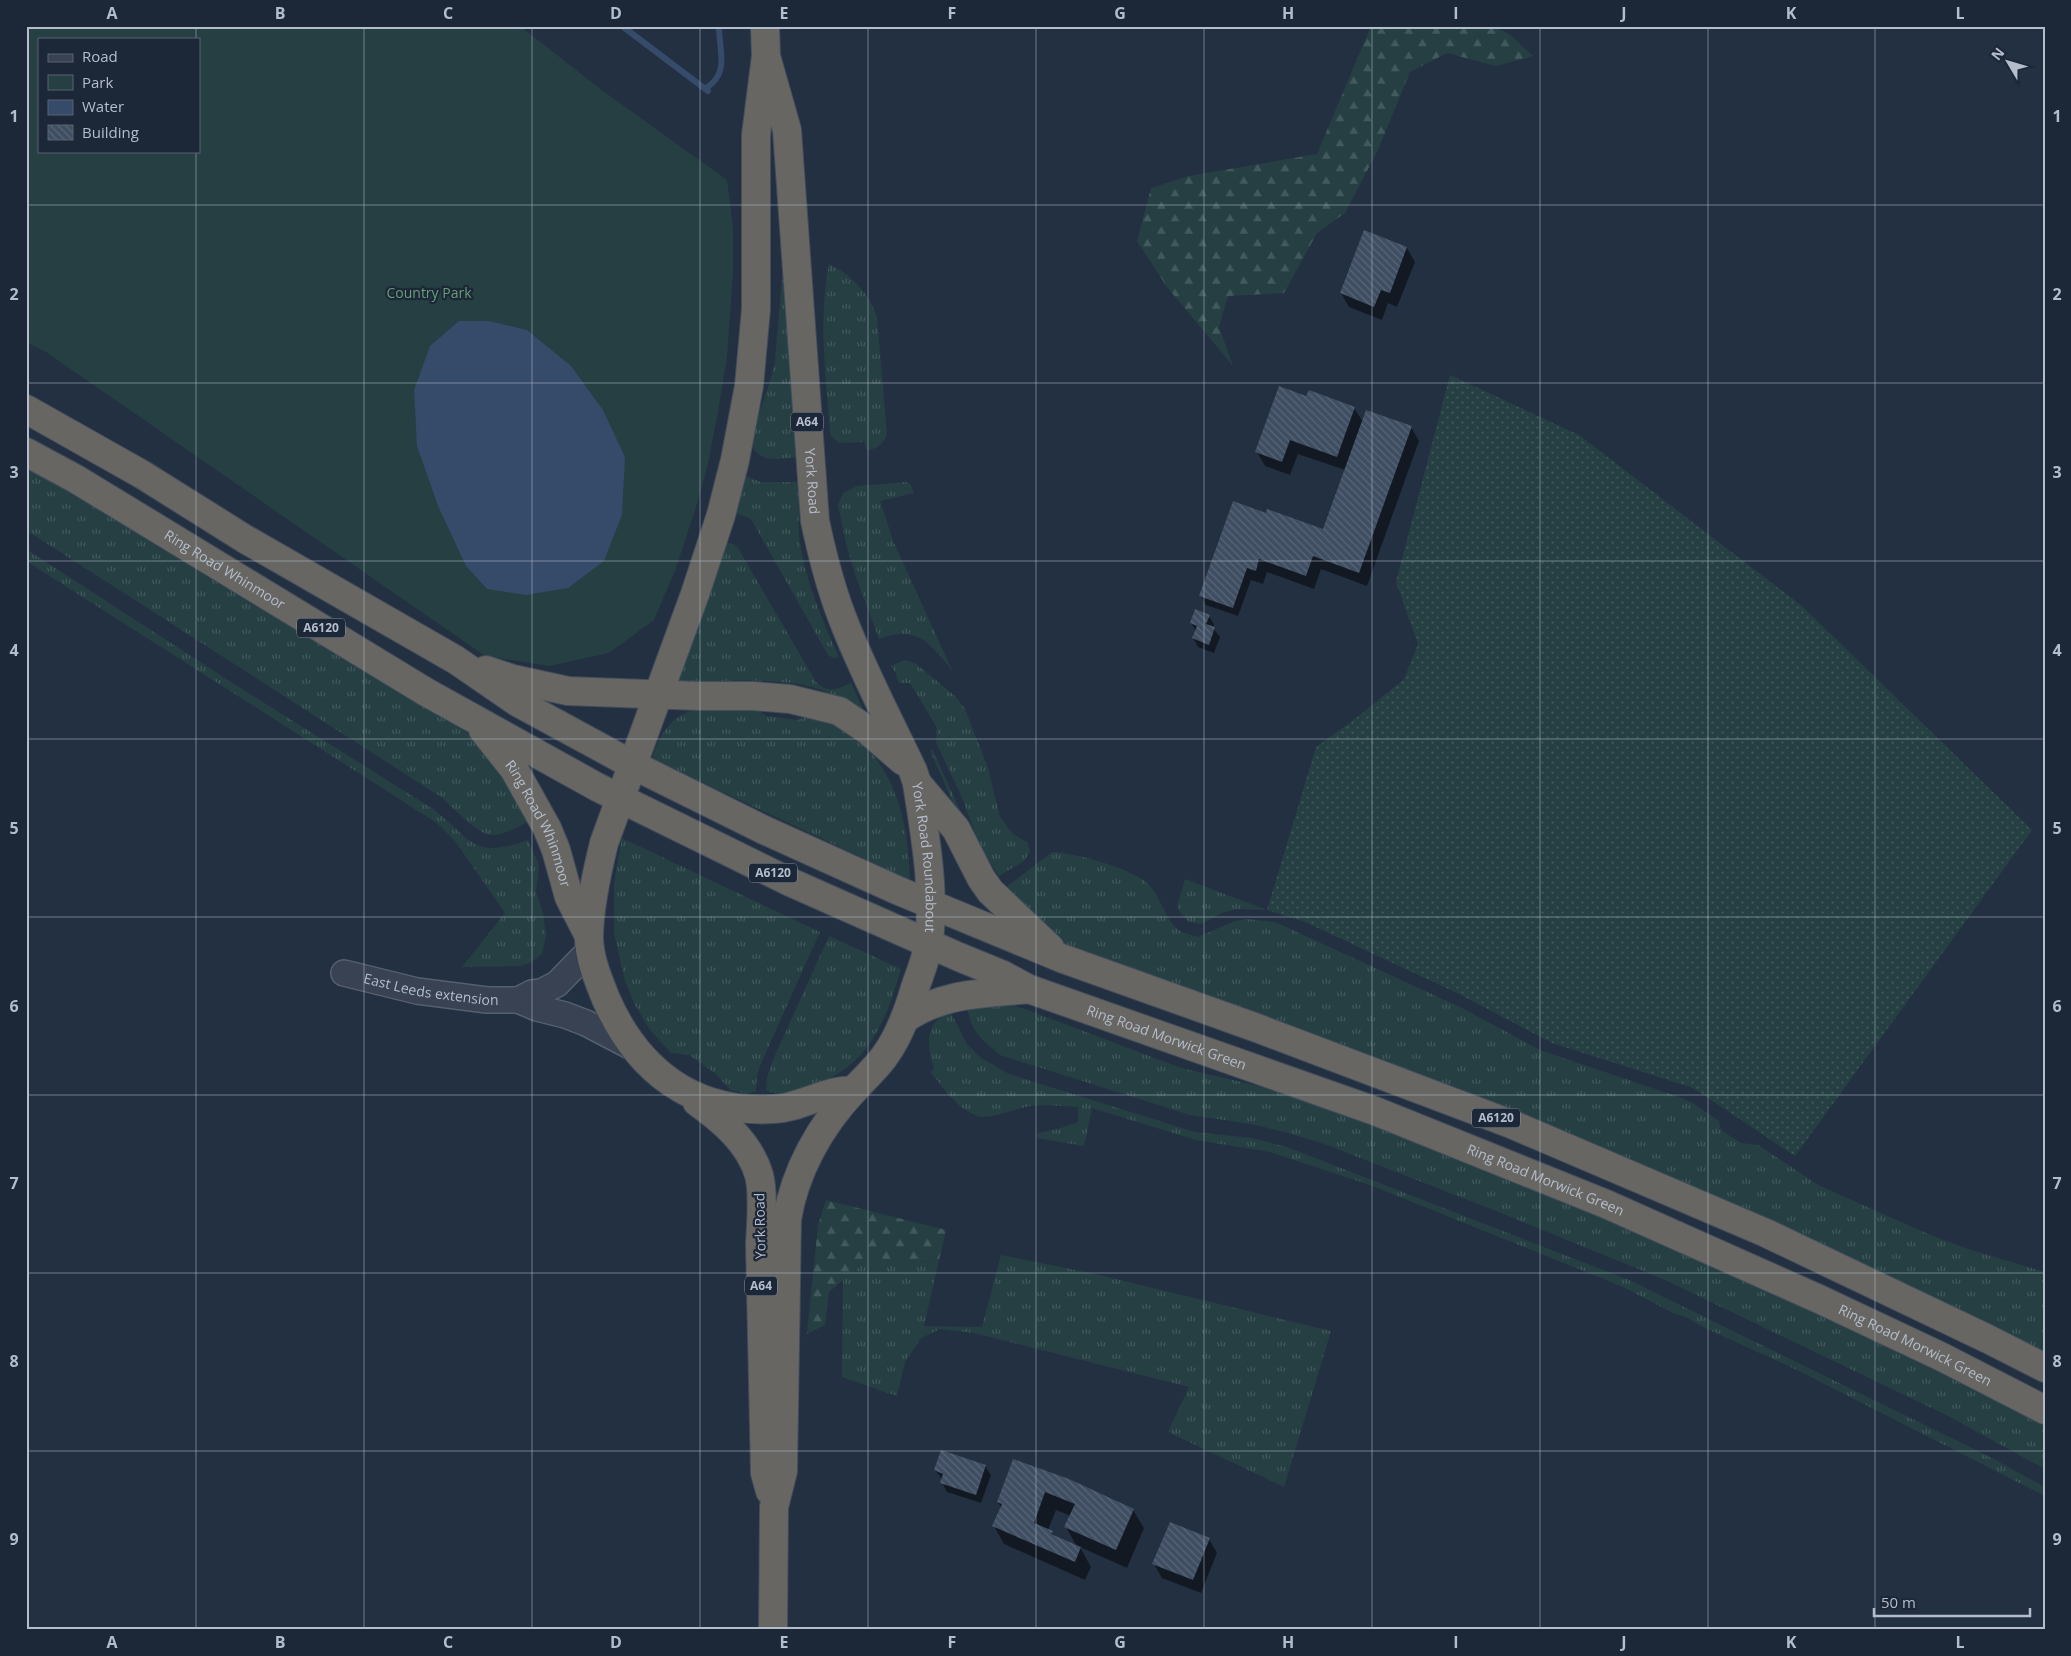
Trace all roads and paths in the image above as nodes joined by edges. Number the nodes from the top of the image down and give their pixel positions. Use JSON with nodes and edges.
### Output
{"nodes":[{"id":1,"x":765,"y":26,"type":"edge"},
{"id":2,"x":766,"y":56,"type":"junction"},
{"id":3,"x":26,"y":409,"type":"edge"},
{"id":4,"x":26,"y":452,"type":"edge"},
{"id":5,"x":456,"y":660,"type":"junction"},
{"id":6,"x":659,"y":694,"type":"junction"},
{"id":7,"x":474,"y":719,"type":"junction"},
{"id":8,"x":631,"y":764,"type":"junction"},
{"id":9,"x":915,"y":777,"type":"junction"},
{"id":10,"x":619,"y":798,"type":"junction"},
{"id":11,"x":931,"y":905,"type":"junction"},
{"id":12,"x":590,"y":943,"type":"junction"},
{"id":13,"x":929,"y":943,"type":"junction"},
{"id":14,"x":1061,"y":958,"type":"junction"},
{"id":15,"x":344,"y":973,"type":"dead end"},
{"id":16,"x":1029,"y":989,"type":"junction"},
{"id":17,"x":518,"y":1000,"type":"junction"},
{"id":18,"x":906,"y":1018,"type":"junction"},
{"id":19,"x":632,"y":1047,"type":"junction"},
{"id":20,"x":854,"y":1090,"type":"junction"},
{"id":21,"x":686,"y":1093,"type":"junction"},
{"id":22,"x":2045,"y":1368,"type":"edge"},
{"id":23,"x":2045,"y":1410,"type":"edge"},
{"id":24,"x":774,"y":1507,"type":"junction"},
{"id":25,"x":773,"y":1630,"type":"edge"}],
"edges":[{"from":1,"to":2,"type":"highway","name":"York Road","number":"A64"},
{"from":2,"to":6,"type":"highway","name":"York Road","number":"A64"},
{"from":2,"to":9,"type":"highway","name":"York Road","number":"A64"},
{"from":3,"to":5,"type":"highway","number":"A6120"},
{"from":4,"to":7,"type":"highway","name":"Ring Road Whinmoor","number":"A6120"},
{"from":5,"to":6,"type":"highway","number":"A6120"},
{"from":5,"to":8,"type":"highway","number":"A6120"},
{"from":6,"to":8,"type":"highway"},
{"from":6,"to":9,"type":"highway","name":"York Road Roundabout"},
{"from":7,"to":10,"type":"highway","name":"Ring Road Whinmoor","number":"A6120"},
{"from":7,"to":12,"type":"highway","name":"Ring Road Whinmoor","number":"A6120"},
{"from":8,"to":10,"type":"highway"},
{"from":8,"to":11,"type":"highway","number":"A6120"},
{"from":9,"to":11,"type":"highway","name":"York Road Roundabout"},
{"from":9,"to":14,"type":"highway","number":"A6120"},
{"from":10,"to":12,"type":"highway"},
{"from":10,"to":13,"type":"highway","number":"A6120"},
{"from":11,"to":13,"type":"highway","name":"York Road Roundabout"},
{"from":11,"to":14,"type":"highway","number":"A6120"},
{"from":12,"to":17,"type":"street","name":"East Leeds extension"},
{"from":12,"to":19,"type":"highway"},
{"from":13,"to":16,"type":"highway","name":"Ring Road Morwick Green","number":"A6120"},
{"from":13,"to":18,"type":"highway","name":"York Road Roundabout"},
{"from":14,"to":22,"type":"highway","number":"A6120"},
{"from":15,"to":17,"type":"street","name":"East Leeds extension"},
{"from":16,"to":18,"type":"highway","name":"Ring Road Morwick Green","number":"A6120"},
{"from":16,"to":23,"type":"highway","name":"Ring Road Morwick Green","number":"A6120"},
{"from":17,"to":19,"type":"street","name":"East Leeds extension"},
{"from":18,"to":20,"type":"highway","name":"York Road Roundabout"},
{"from":19,"to":21,"type":"highway"},
{"from":20,"to":21,"type":"highway"},
{"from":20,"to":24,"type":"highway","name":"York Road","number":"A64"},
{"from":21,"to":24,"type":"highway","name":"York Road","number":"A64"},
{"from":24,"to":25,"type":"highway","name":"York Road","number":"A64"}]}
